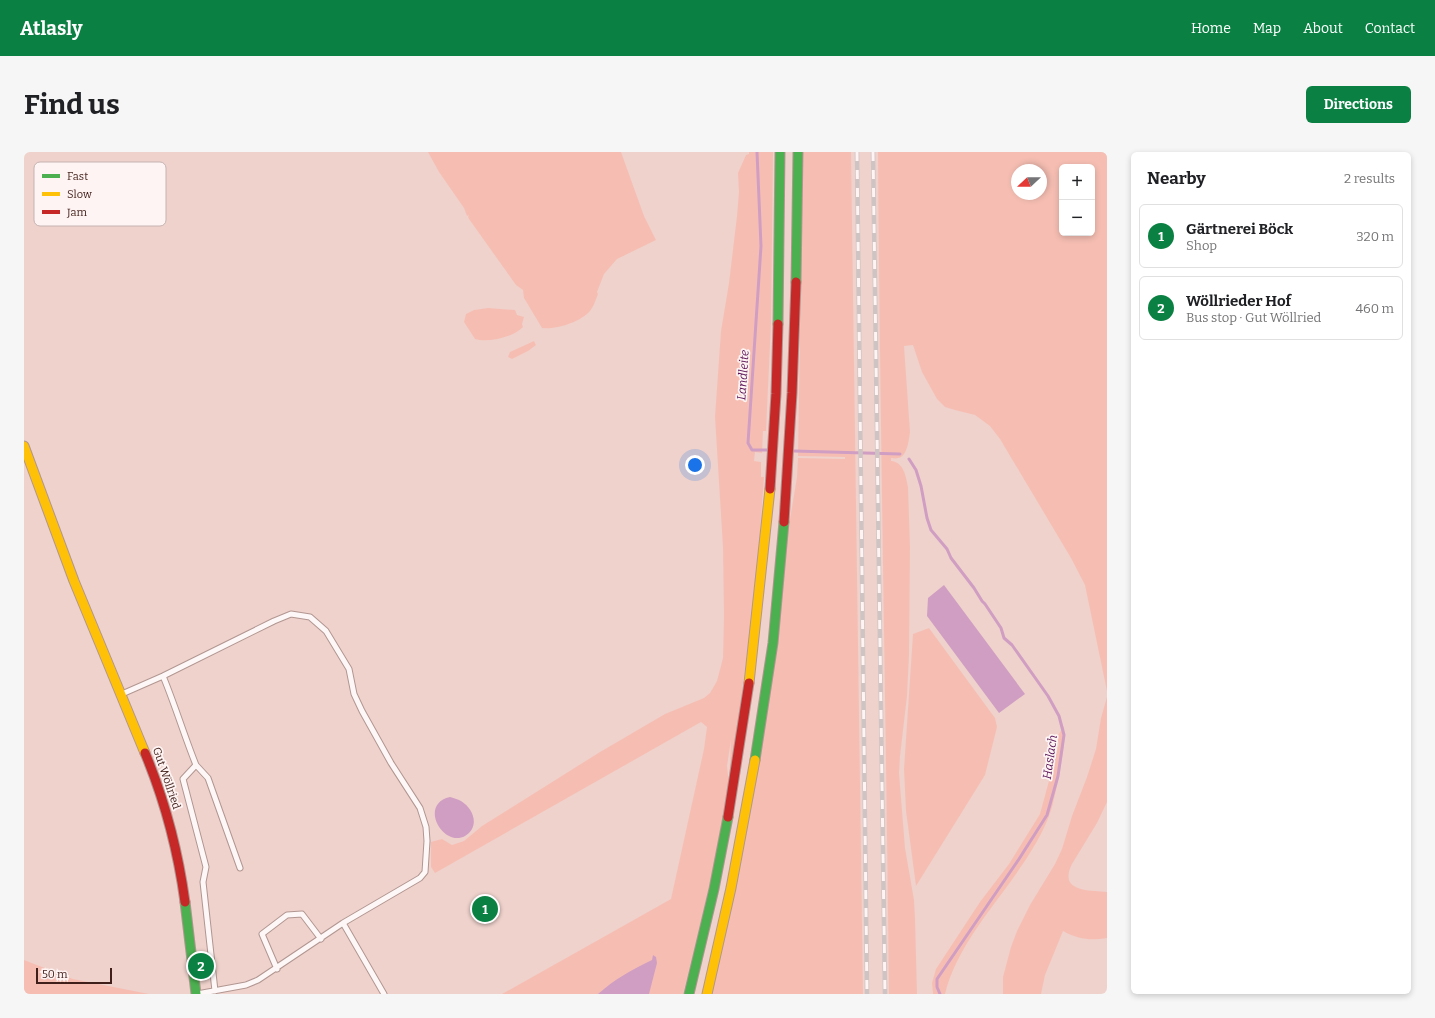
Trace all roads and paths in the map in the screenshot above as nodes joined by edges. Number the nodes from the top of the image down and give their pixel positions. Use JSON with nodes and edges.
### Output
{"nodes":[{"id":1,"x":780,"y":152,"type":"edge"},
{"id":2,"x":798,"y":152,"type":"edge"},
{"id":3,"x":24,"y":446,"type":"edge"},
{"id":4,"x":163,"y":676,"type":"junction"},
{"id":5,"x":121,"y":694,"type":"junction"},
{"id":6,"x":196,"y":765,"type":"junction"},
{"id":7,"x":240,"y":868,"type":"dead end"},
{"id":8,"x":343,"y":924,"type":"junction"},
{"id":9,"x":321,"y":939,"type":"junction"},
{"id":10,"x":277,"y":969,"type":"junction"},
{"id":11,"x":215,"y":992,"type":"junction"},
{"id":12,"x":196,"y":994,"type":"edge"},
{"id":13,"x":384,"y":994,"type":"edge"},
{"id":14,"x":689,"y":994,"type":"edge"},
{"id":15,"x":708,"y":994,"type":"edge"}],
"edges":[{"from":1,"to":14,"type":"main road"},
{"from":2,"to":15,"type":"main road"},
{"from":3,"to":5,"type":"main road","name":"Gut Wöllried"},
{"from":4,"to":5,"type":"lane"},
{"from":4,"to":6,"type":"lane"},
{"from":4,"to":8,"type":"lane"},
{"from":5,"to":12,"type":"main road","name":"Gut Wöllried"},
{"from":6,"to":7,"type":"lane"},
{"from":6,"to":11,"type":"lane"},
{"from":8,"to":9,"type":"lane"},
{"from":8,"to":13,"type":"lane"},
{"from":9,"to":10,"type":"lane"},
{"from":9,"to":10,"type":"lane"},
{"from":10,"to":11,"type":"lane"},
{"from":11,"to":12,"type":"lane"}]}
